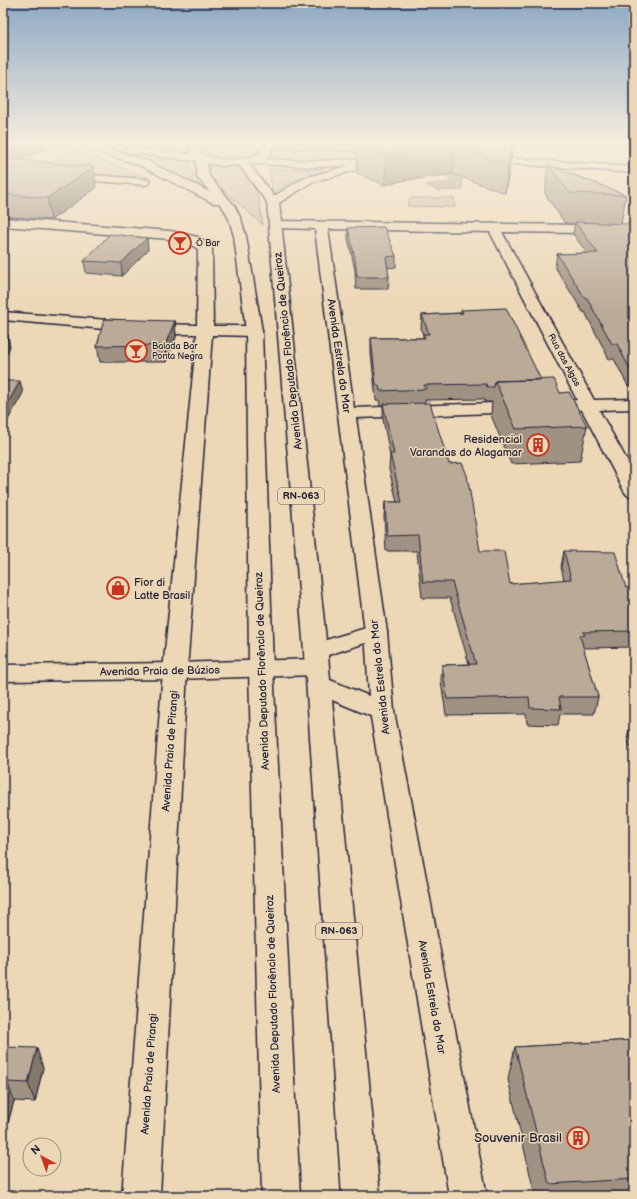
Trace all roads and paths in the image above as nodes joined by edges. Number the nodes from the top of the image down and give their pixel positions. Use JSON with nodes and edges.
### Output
{"nodes":[{"id":1,"x":214,"y":199,"type":"edge"},
{"id":2,"x":222,"y":199,"type":"edge"},
{"id":3,"x":271,"y":199,"type":"edge"},
{"id":4,"x":278,"y":199,"type":"edge"},
{"id":5,"x":273,"y":202,"type":"junction"},
{"id":6,"x":230,"y":208,"type":"junction"},
{"id":7,"x":3,"y":222,"type":"edge"},
{"id":8,"x":276,"y":225,"type":"junction"},
{"id":9,"x":321,"y":227,"type":"junction"},
{"id":10,"x":494,"y":228,"type":"junction"},
{"id":11,"x":634,"y":232,"type":"edge"},
{"id":12,"x":3,"y":316,"type":"edge"},
{"id":13,"x":205,"y":331,"type":"junction"},
{"id":14,"x":254,"y":331,"type":"junction"},
{"id":15,"x":634,"y":404,"type":"edge"},
{"id":16,"x":587,"y":405,"type":"junction"},
{"id":17,"x":347,"y":413,"type":"junction"},
{"id":18,"x":634,"y":492,"type":"edge"},
{"id":19,"x":376,"y":632,"type":"junction"},
{"id":20,"x":317,"y":667,"type":"junction"},
{"id":21,"x":260,"y":668,"type":"junction"},
{"id":22,"x":175,"y":671,"type":"junction"},
{"id":23,"x":3,"y":673,"type":"edge"},
{"id":24,"x":382,"y":711,"type":"junction"},
{"id":25,"x":142,"y":1196,"type":"edge"},
{"id":26,"x":281,"y":1196,"type":"edge"},
{"id":27,"x":361,"y":1196,"type":"edge"},
{"id":28,"x":468,"y":1196,"type":"edge"}],
"edges":[{"from":1,"to":6,"type":"main road"},
{"from":2,"to":6,"type":"main road","name":"Avenida Deputado Florêncio de Queiroz"},
{"from":3,"to":5,"type":"main road"},
{"from":4,"to":5,"type":"main road"},
{"from":5,"to":8,"type":"main road","name":"Avenida Deputado Florêncio de Queiroz","number":"RN-063"},
{"from":6,"to":14,"type":"main road","name":"Avenida Deputado Florêncio de Queiroz"},
{"from":7,"to":13,"type":"main road","name":"Avenida Praia de Pirangi"},
{"from":8,"to":9,"type":"main road"},
{"from":8,"to":20,"type":"main road","name":"Avenida Deputado Florêncio de Queiroz","number":"RN-063"},
{"from":9,"to":10,"type":"main road"},
{"from":9,"to":17,"type":"main road","name":"Avenida Estrela do Mar"},
{"from":10,"to":11,"type":"main road"},
{"from":10,"to":16,"type":"main road","name":"Rua das Algas"},
{"from":12,"to":13,"type":"main road"},
{"from":13,"to":14,"type":"main road"},
{"from":13,"to":22,"type":"main road","name":"Avenida Praia de Pirangi"},
{"from":14,"to":21,"type":"main road","name":"Avenida Deputado Florêncio de Queiroz"},
{"from":15,"to":16,"type":"main road"},
{"from":16,"to":17,"type":"main road"},
{"from":16,"to":18,"type":"main road","name":"Rua das Algas"},
{"from":17,"to":19,"type":"main road","name":"Avenida Estrela do Mar"},
{"from":19,"to":20,"type":"main road"},
{"from":19,"to":24,"type":"main road","name":"Avenida Estrela do Mar"},
{"from":20,"to":21,"type":"main road","name":"Avenida Praia de Búzios"},
{"from":20,"to":24,"type":"main road"},
{"from":20,"to":27,"type":"main road","name":"Avenida Deputado Florêncio de Queiroz","number":"RN-063"},
{"from":21,"to":22,"type":"main road","name":"Avenida Praia de Búzios"},
{"from":21,"to":26,"type":"main road","name":"Avenida Deputado Florêncio de Queiroz"},
{"from":22,"to":23,"type":"main road","name":"Avenida Praia de Búzios"},
{"from":22,"to":25,"type":"main road","name":"Avenida Praia de Pirangi"},
{"from":24,"to":28,"type":"main road","name":"Avenida Estrela do Mar"}]}
